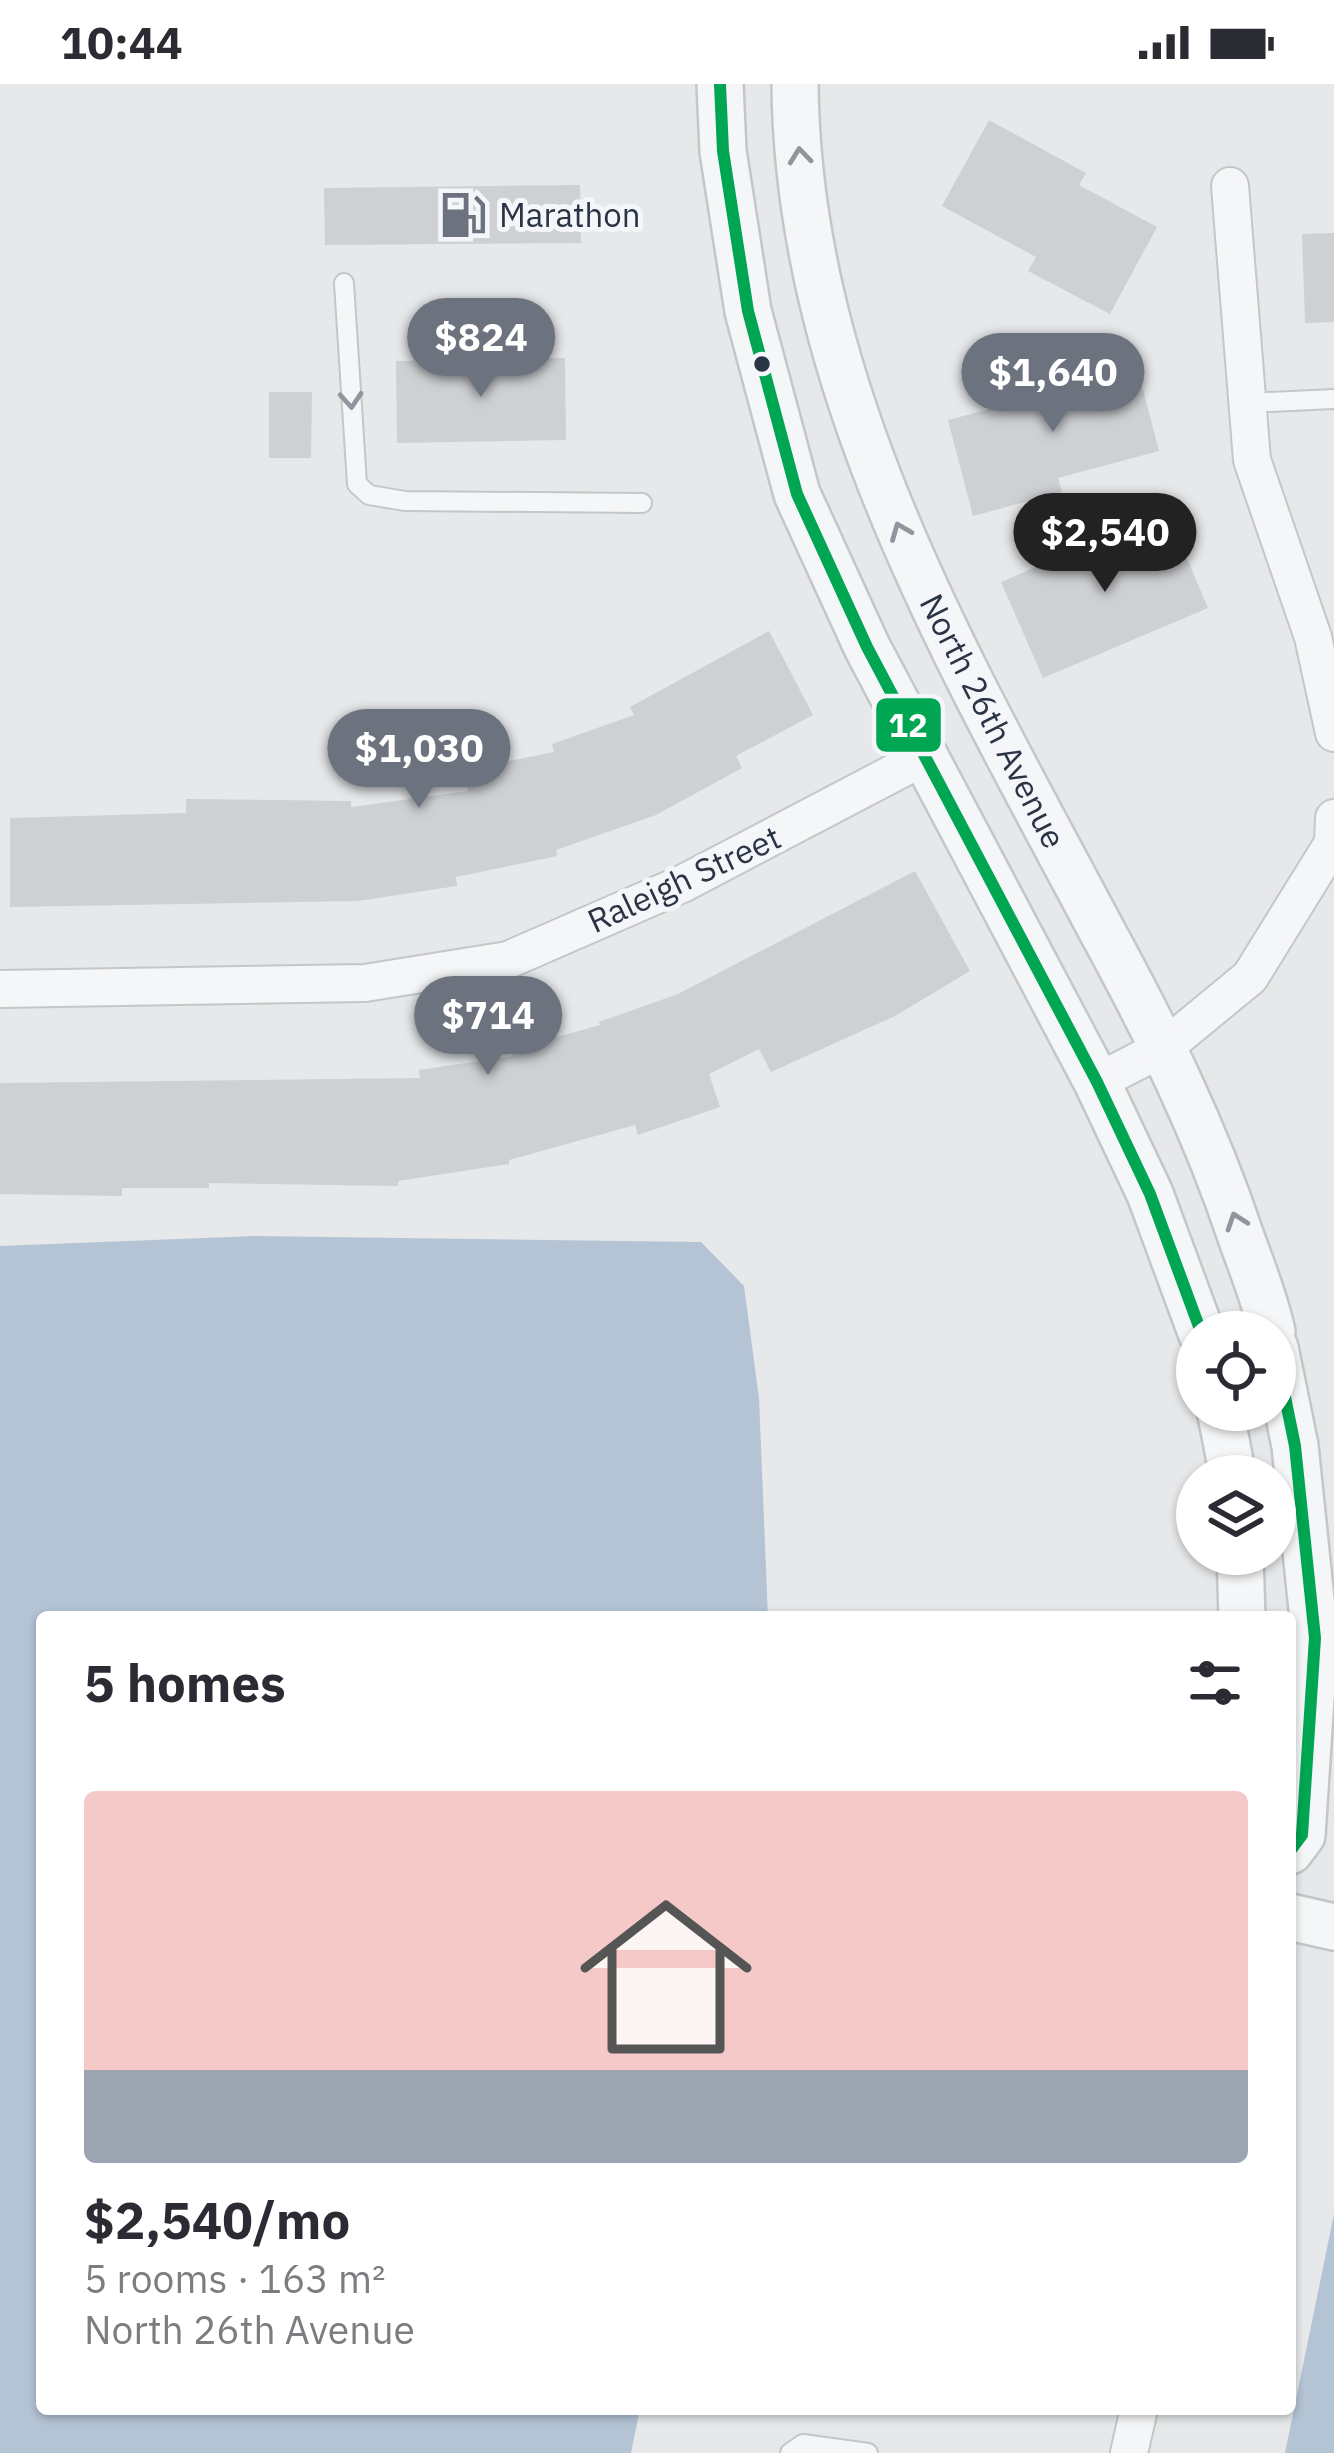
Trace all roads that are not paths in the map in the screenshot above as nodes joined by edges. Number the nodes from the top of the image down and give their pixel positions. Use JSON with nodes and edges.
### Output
{"nodes":[{"id":1,"x":719,"y":84,"type":"edge"},
{"id":2,"x":795,"y":84,"type":"edge"},
{"id":3,"x":1230,"y":186,"type":"dead end"},
{"id":4,"x":344,"y":283,"type":"dead end"},
{"id":5,"x":1334,"y":398,"type":"edge"},
{"id":6,"x":1247,"y":403,"type":"junction"},
{"id":7,"x":642,"y":503,"type":"dead end"},
{"id":8,"x":1334,"y":733,"type":"edge"},
{"id":9,"x":926,"y":756,"type":"junction"},
{"id":10,"x":1334,"y":818,"type":"edge"},
{"id":11,"x":0,"y":988,"type":"edge"},
{"id":12,"x":1165,"y":1047,"type":"junction"},
{"id":13,"x":1097,"y":1082,"type":"junction"},
{"id":14,"x":1193,"y":1311,"type":"edge"},
{"id":15,"x":1265,"y":1311,"type":"edge"},
{"id":16,"x":1292,"y":1431,"type":"edge"},
{"id":17,"x":1241,"y":1575,"type":"edge"},
{"id":18,"x":1243,"y":1611,"type":"edge"},
{"id":19,"x":1296,"y":1843,"type":"edge"},
{"id":20,"x":1296,"y":1918,"type":"edge"},
{"id":21,"x":1334,"y":1927,"type":"edge"},
{"id":22,"x":1137,"y":2415,"type":"edge"},
{"id":23,"x":790,"y":2453,"type":"edge"},
{"id":24,"x":868,"y":2453,"type":"edge"},
{"id":25,"x":1129,"y":2453,"type":"edge"}],
"edges":[{"from":1,"to":9,"type":"street"},
{"from":12,"to":2,"type":"street","name":"North 26th Avenue","one_way":true},
{"from":3,"to":6,"type":"street"},
{"from":4,"to":7,"type":"lane","one_way":true},
{"from":5,"to":6,"type":"lane"},
{"from":6,"to":8,"type":"street"},
{"from":9,"to":11,"type":"street","name":"Raleigh Street"},
{"from":9,"to":13,"type":"street"},
{"from":10,"to":12,"type":"street"},
{"from":12,"to":13,"type":"street"},
{"from":15,"to":12,"type":"street","name":"North 26th Avenue","one_way":true},
{"from":13,"to":14,"type":"street"},
{"from":16,"to":19,"type":"street"},
{"from":17,"to":18,"type":"street"},
{"from":20,"to":21,"type":"street"},
{"from":22,"to":25,"type":"street"},
{"from":23,"to":24,"type":"lane"}]}
